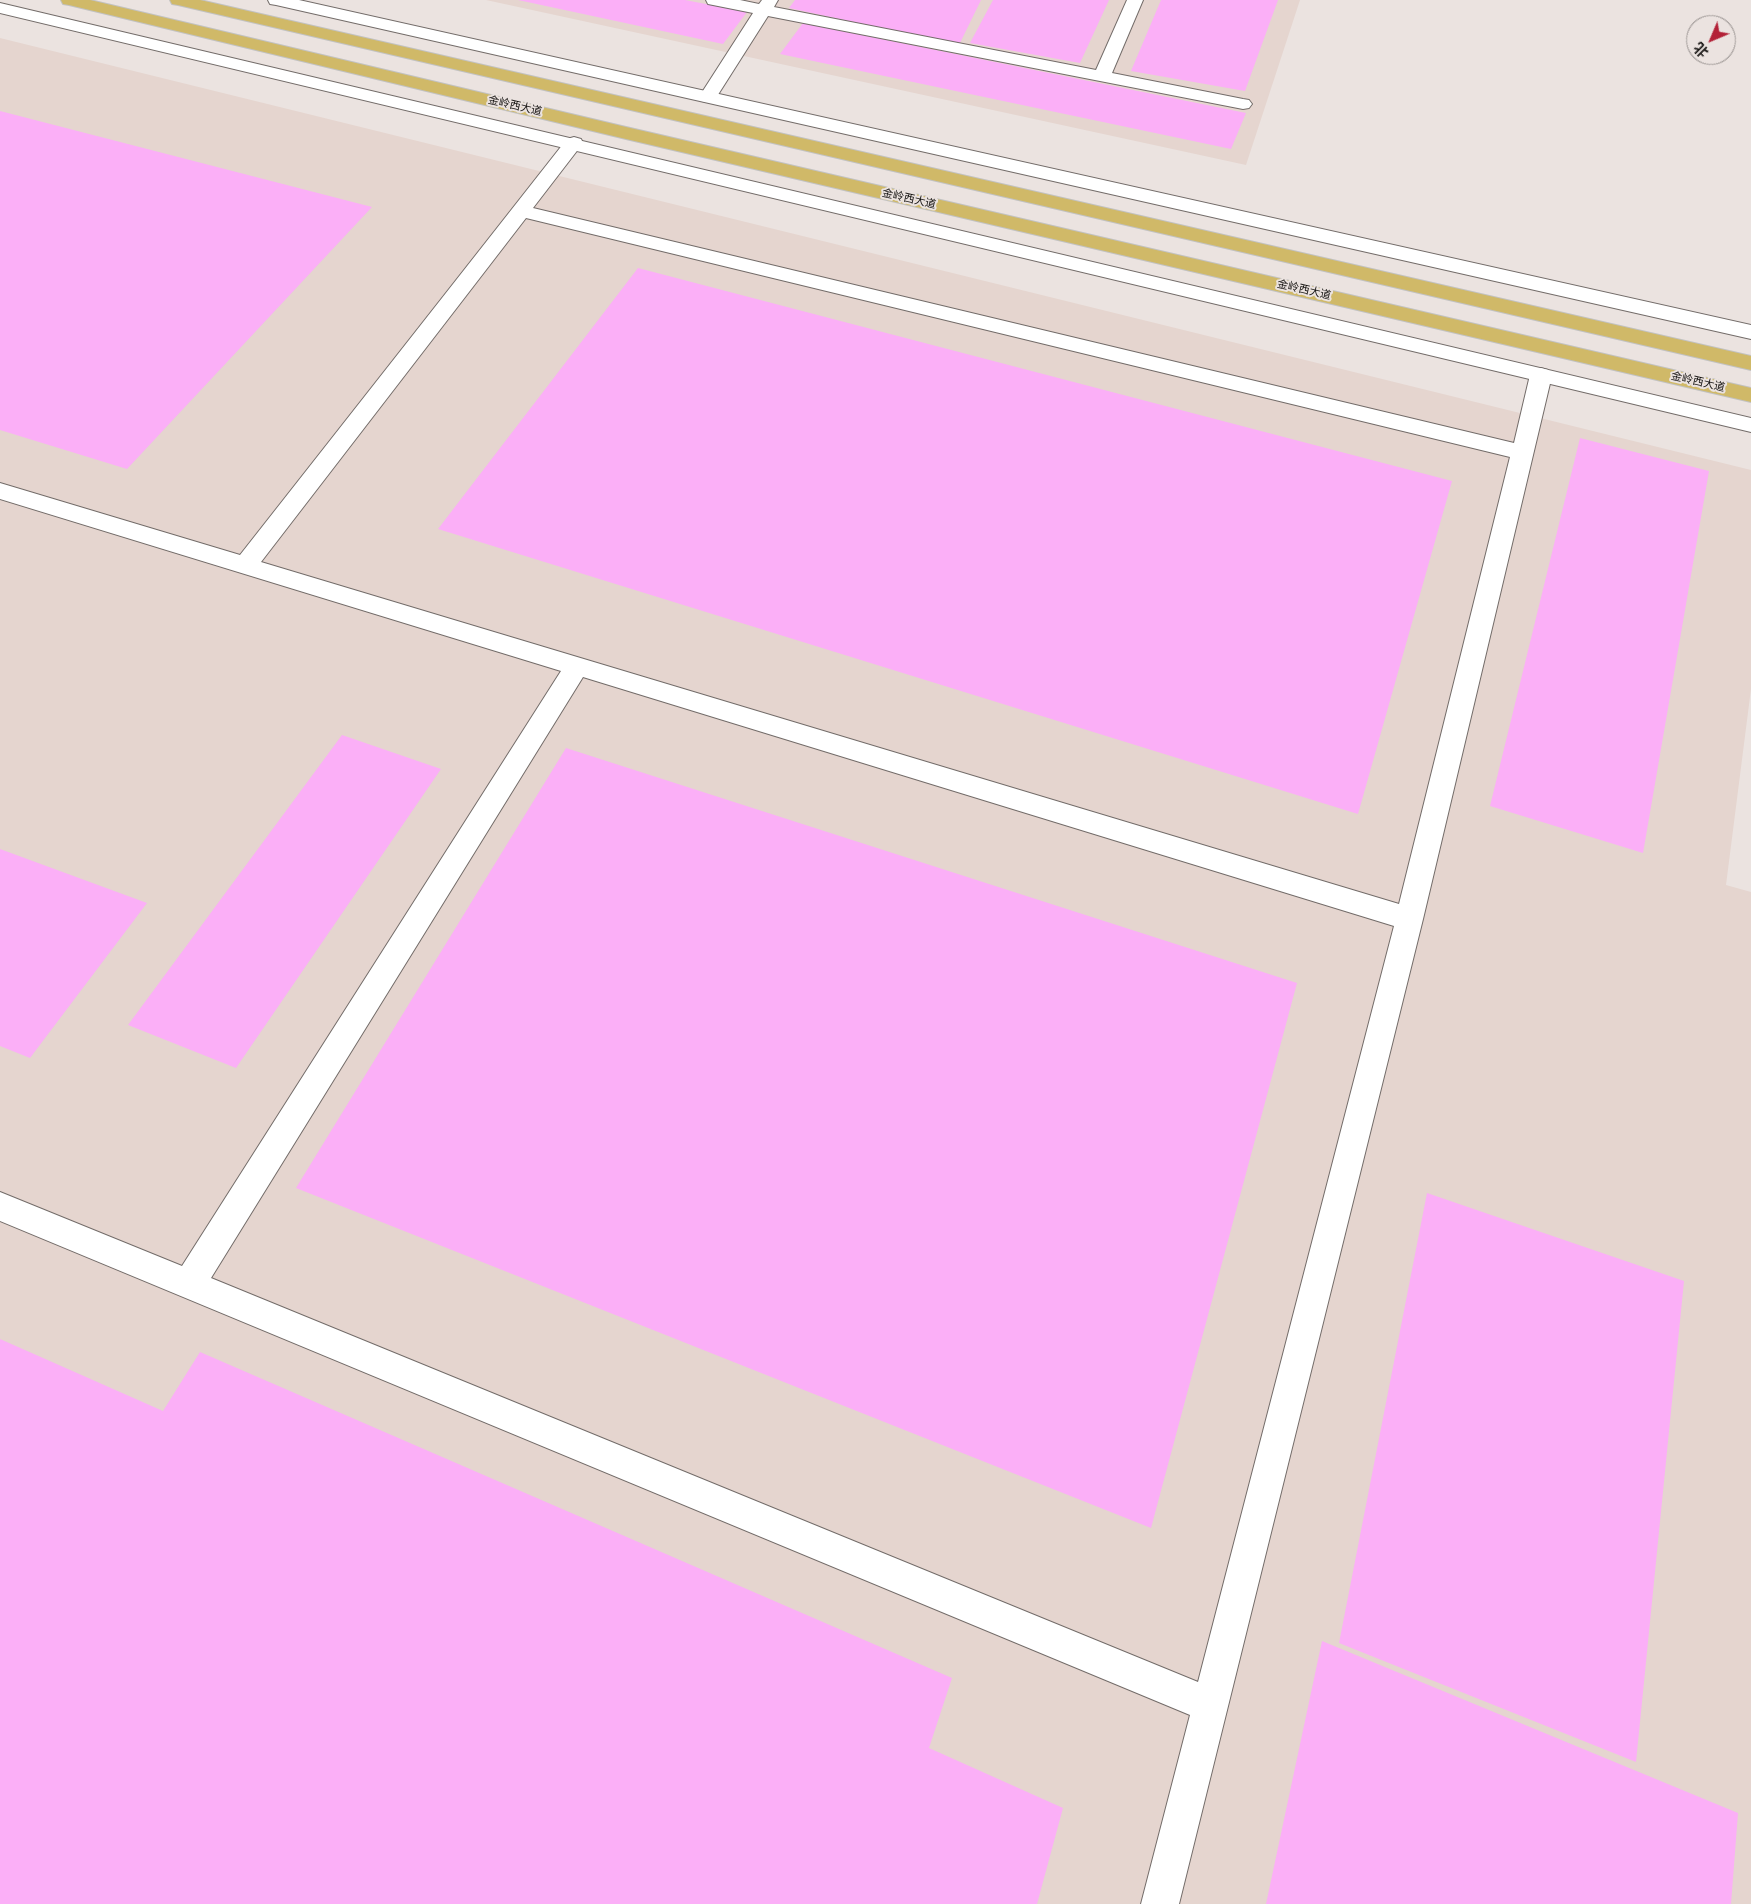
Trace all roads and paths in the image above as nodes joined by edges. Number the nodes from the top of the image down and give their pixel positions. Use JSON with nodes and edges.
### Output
{"nodes":[{"id":1,"x":68,"y":0,"type":"edge"},
{"id":2,"x":178,"y":0,"type":"edge"},
{"id":3,"x":276,"y":0,"type":"edge"},
{"id":4,"x":714,"y":0,"type":"edge"},
{"id":5,"x":1135,"y":0,"type":"edge"},
{"id":6,"x":767,"y":5,"type":"edge"},
{"id":7,"x":0,"y":8,"type":"edge"},
{"id":8,"x":1102,"y":76,"type":"junction"},
{"id":9,"x":708,"y":97,"type":"junction"},
{"id":10,"x":1243,"y":104,"type":"dead end"},
{"id":11,"x":574,"y":143,"type":"junction"},
{"id":12,"x":522,"y":211,"type":"junction"},
{"id":13,"x":1751,"y":332,"type":"edge"},
{"id":14,"x":1751,"y":363,"type":"edge"},
{"id":15,"x":1542,"y":375,"type":"junction"},
{"id":16,"x":1751,"y":395,"type":"edge"},
{"id":17,"x":1751,"y":425,"type":"edge"},
{"id":18,"x":1523,"y":452,"type":"junction"},
{"id":19,"x":0,"y":491,"type":"edge"},
{"id":20,"x":245,"y":565,"type":"junction"},
{"id":21,"x":577,"y":666,"type":"junction"},
{"id":22,"x":1409,"y":919,"type":"junction"},
{"id":23,"x":0,"y":1206,"type":"edge"},
{"id":24,"x":189,"y":1284,"type":"junction"},
{"id":25,"x":1210,"y":1705,"type":"junction"},
{"id":26,"x":1160,"y":1904,"type":"edge"}],
"edges":[{"from":1,"to":16,"type":"main road","name":"金岭西大道"},
{"from":2,"to":14,"type":"main road"},
{"from":3,"to":9,"type":"street"},
{"from":4,"to":6,"type":"street"},
{"from":5,"to":8,"type":"street"},
{"from":6,"to":8,"type":"street"},
{"from":6,"to":9,"type":"street"},
{"from":7,"to":11,"type":"street"},
{"from":8,"to":10,"type":"street"},
{"from":9,"to":13,"type":"street"},
{"from":11,"to":12,"type":"street"},
{"from":11,"to":15,"type":"street"},
{"from":12,"to":18,"type":"street"},
{"from":12,"to":20,"type":"street"},
{"from":15,"to":17,"type":"street"},
{"from":15,"to":18,"type":"street"},
{"from":18,"to":22,"type":"street"},
{"from":19,"to":20,"type":"street"},
{"from":20,"to":21,"type":"street"},
{"from":21,"to":22,"type":"street"},
{"from":21,"to":24,"type":"street"},
{"from":22,"to":25,"type":"street"},
{"from":23,"to":24,"type":"street"},
{"from":24,"to":25,"type":"street"},
{"from":25,"to":26,"type":"street"}]}
